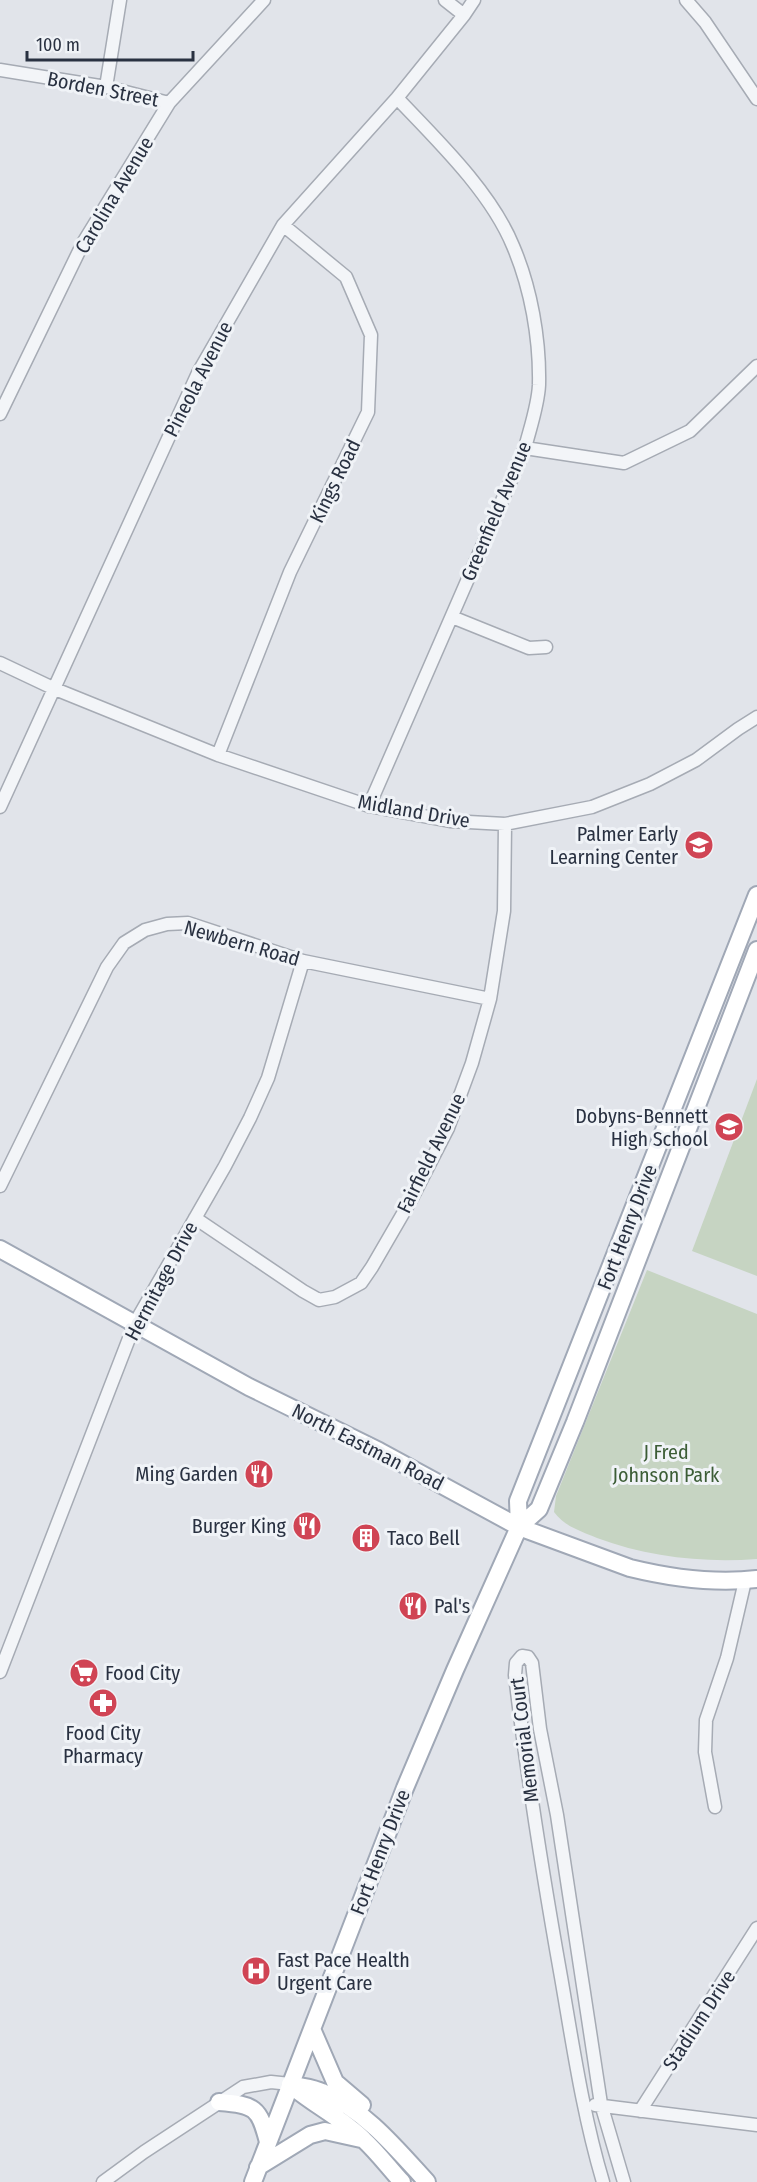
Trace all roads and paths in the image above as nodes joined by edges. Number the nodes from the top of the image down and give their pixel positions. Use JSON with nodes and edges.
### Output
{"nodes":[{"id":1,"x":120,"y":0,"type":"edge"},
{"id":2,"x":264,"y":0,"type":"edge"},
{"id":3,"x":445,"y":0,"type":"edge"},
{"id":4,"x":474,"y":0,"type":"edge"},
{"id":5,"x":686,"y":0,"type":"edge"},
{"id":6,"x":464,"y":15,"type":"junction"},
{"id":7,"x":0,"y":70,"type":"edge"},
{"id":8,"x":106,"y":87,"type":"junction"},
{"id":9,"x":756,"y":93,"type":"edge"},
{"id":10,"x":397,"y":98,"type":"junction"},
{"id":11,"x":170,"y":103,"type":"junction"},
{"id":12,"x":283,"y":225,"type":"junction"},
{"id":13,"x":757,"y":366,"type":"edge"},
{"id":14,"x":0,"y":414,"type":"edge"},
{"id":15,"x":525,"y":448,"type":"junction"},
{"id":16,"x":452,"y":617,"type":"junction"},
{"id":17,"x":546,"y":647,"type":"dead end"},
{"id":18,"x":0,"y":663,"type":"edge"},
{"id":19,"x":55,"y":688,"type":"junction"},
{"id":20,"x":757,"y":717,"type":"edge"},
{"id":21,"x":218,"y":755,"type":"junction"},
{"id":22,"x":369,"y":806,"type":"junction"},
{"id":23,"x":0,"y":807,"type":"edge"},
{"id":24,"x":505,"y":824,"type":"junction"},
{"id":25,"x":757,"y":895,"type":"edge"},
{"id":26,"x":757,"y":950,"type":"edge"},
{"id":27,"x":303,"y":961,"type":"junction"},
{"id":28,"x":490,"y":999,"type":"junction"},
{"id":29,"x":0,"y":1186,"type":"edge"},
{"id":30,"x":195,"y":1218,"type":"junction"},
{"id":31,"x":0,"y":1250,"type":"edge"},
{"id":32,"x":135,"y":1323,"type":"junction"},
{"id":33,"x":519,"y":1527,"type":"junction"},
{"id":34,"x":751,"y":1580,"type":"edge"},
{"id":35,"x":0,"y":1672,"type":"edge"},
{"id":36,"x":715,"y":1807,"type":"dead end"},
{"id":37,"x":557,"y":1815,"type":"junction"},
{"id":38,"x":534,"y":1819,"type":"junction"},
{"id":39,"x":757,"y":1928,"type":"edge"},
{"id":40,"x":743,"y":1950,"type":"junction"},
{"id":41,"x":757,"y":1953,"type":"edge"},
{"id":42,"x":312,"y":2029,"type":"junction"},
{"id":43,"x":290,"y":2084,"type":"junction"},
{"id":44,"x":219,"y":2102,"type":"junction"},
{"id":45,"x":601,"y":2104,"type":"junction"},
{"id":46,"x":584,"y":2106,"type":"junction"},
{"id":47,"x":640,"y":2111,"type":"junction"},
{"id":48,"x":757,"y":2125,"type":"edge"},
{"id":49,"x":364,"y":2140,"type":"junction"},
{"id":50,"x":268,"y":2142,"type":"junction"},
{"id":51,"x":398,"y":2150,"type":"junction"},
{"id":52,"x":256,"y":2175,"type":"edge"},
{"id":53,"x":103,"y":2182,"type":"edge"},
{"id":54,"x":402,"y":2182,"type":"edge"},
{"id":55,"x":427,"y":2182,"type":"edge"},
{"id":56,"x":603,"y":2182,"type":"edge"},
{"id":57,"x":624,"y":2182,"type":"edge"}],
"edges":[{"from":1,"to":8,"type":"street"},
{"from":2,"to":11,"type":"street","name":"Carolina Avenue"},
{"from":3,"to":6,"type":"street"},
{"from":4,"to":6,"type":"street","name":"Pineola Avenue"},
{"from":5,"to":9,"type":"street"},
{"from":6,"to":10,"type":"street","name":"Pineola Avenue"},
{"from":7,"to":8,"type":"street","name":"Borden Street"},
{"from":8,"to":11,"type":"street","name":"Borden Street"},
{"from":10,"to":12,"type":"street","name":"Pineola Avenue"},
{"from":10,"to":15,"type":"street","name":"Greenfield Avenue"},
{"from":11,"to":14,"type":"street","name":"Carolina Avenue"},
{"from":12,"to":19,"type":"street","name":"Pineola Avenue"},
{"from":12,"to":21,"type":"street","name":"Kings Road"},
{"from":13,"to":15,"type":"street"},
{"from":15,"to":16,"type":"street","name":"Greenfield Avenue"},
{"from":16,"to":17,"type":"street"},
{"from":16,"to":22,"type":"street","name":"Greenfield Avenue"},
{"from":18,"to":19,"type":"street","name":"Midland Drive"},
{"from":19,"to":21,"type":"street","name":"Midland Drive"},
{"from":19,"to":23,"type":"street","name":"Pineola Avenue"},
{"from":20,"to":24,"type":"street","name":"Midland Drive"},
{"from":21,"to":22,"type":"street","name":"Midland Drive"},
{"from":22,"to":24,"type":"street","name":"Midland Drive"},
{"from":24,"to":28,"type":"street","name":"Fairfield Avenue"},
{"from":25,"to":33,"type":"main road","name":"Fort Henry Drive"},
{"from":26,"to":33,"type":"main road","name":"Fort Henry Drive"},
{"from":27,"to":28,"type":"street","name":"Newbern Road"},
{"from":27,"to":29,"type":"street","name":"Newbern Road"},
{"from":27,"to":30,"type":"street","name":"Hermitage Drive"},
{"from":28,"to":30,"type":"street","name":"Fairfield Avenue"},
{"from":30,"to":32,"type":"street","name":"Hermitage Drive"},
{"from":31,"to":32,"type":"main road","name":"North Eastman Road"},
{"from":32,"to":33,"type":"main road","name":"North Eastman Road"},
{"from":32,"to":35,"type":"street","name":"Hermitage Drive"},
{"from":33,"to":34,"type":"main road","name":"North Eastman Road"},
{"from":33,"to":42,"type":"main road","name":"Fort Henry Drive"},
{"from":34,"to":36,"type":"street"},
{"from":37,"to":38,"type":"street"},
{"from":37,"to":38,"type":"street","name":"Memorial Court"},
{"from":37,"to":45,"type":"street","name":"Memorial Court"},
{"from":38,"to":46,"type":"street","name":"Memorial Court"},
{"from":39,"to":40,"type":"street","name":"Stadium Drive"},
{"from":40,"to":41,"type":"street"},
{"from":40,"to":47,"type":"street","name":"Stadium Drive"},
{"from":42,"to":43,"type":"main road","name":"Fort Henry Drive"},
{"from":42,"to":51,"type":"main road"},
{"from":43,"to":44,"type":"street"},
{"from":43,"to":49,"type":"main road"},
{"from":43,"to":50,"type":"main road","name":"Fort Henry Drive"},
{"from":43,"to":51,"type":"main road"},
{"from":44,"to":50,"type":"main road"},
{"from":44,"to":53,"type":"street"},
{"from":45,"to":46,"type":"street"},
{"from":45,"to":47,"type":"street"},
{"from":45,"to":57,"type":"street","name":"Memorial Court"},
{"from":46,"to":56,"type":"street","name":"Memorial Court"},
{"from":47,"to":48,"type":"street"},
{"from":49,"to":52,"type":"main road"},
{"from":49,"to":54,"type":"main road"},
{"from":50,"to":52,"type":"main road","name":"Fort Henry Drive"},
{"from":51,"to":55,"type":"main road"}]}
